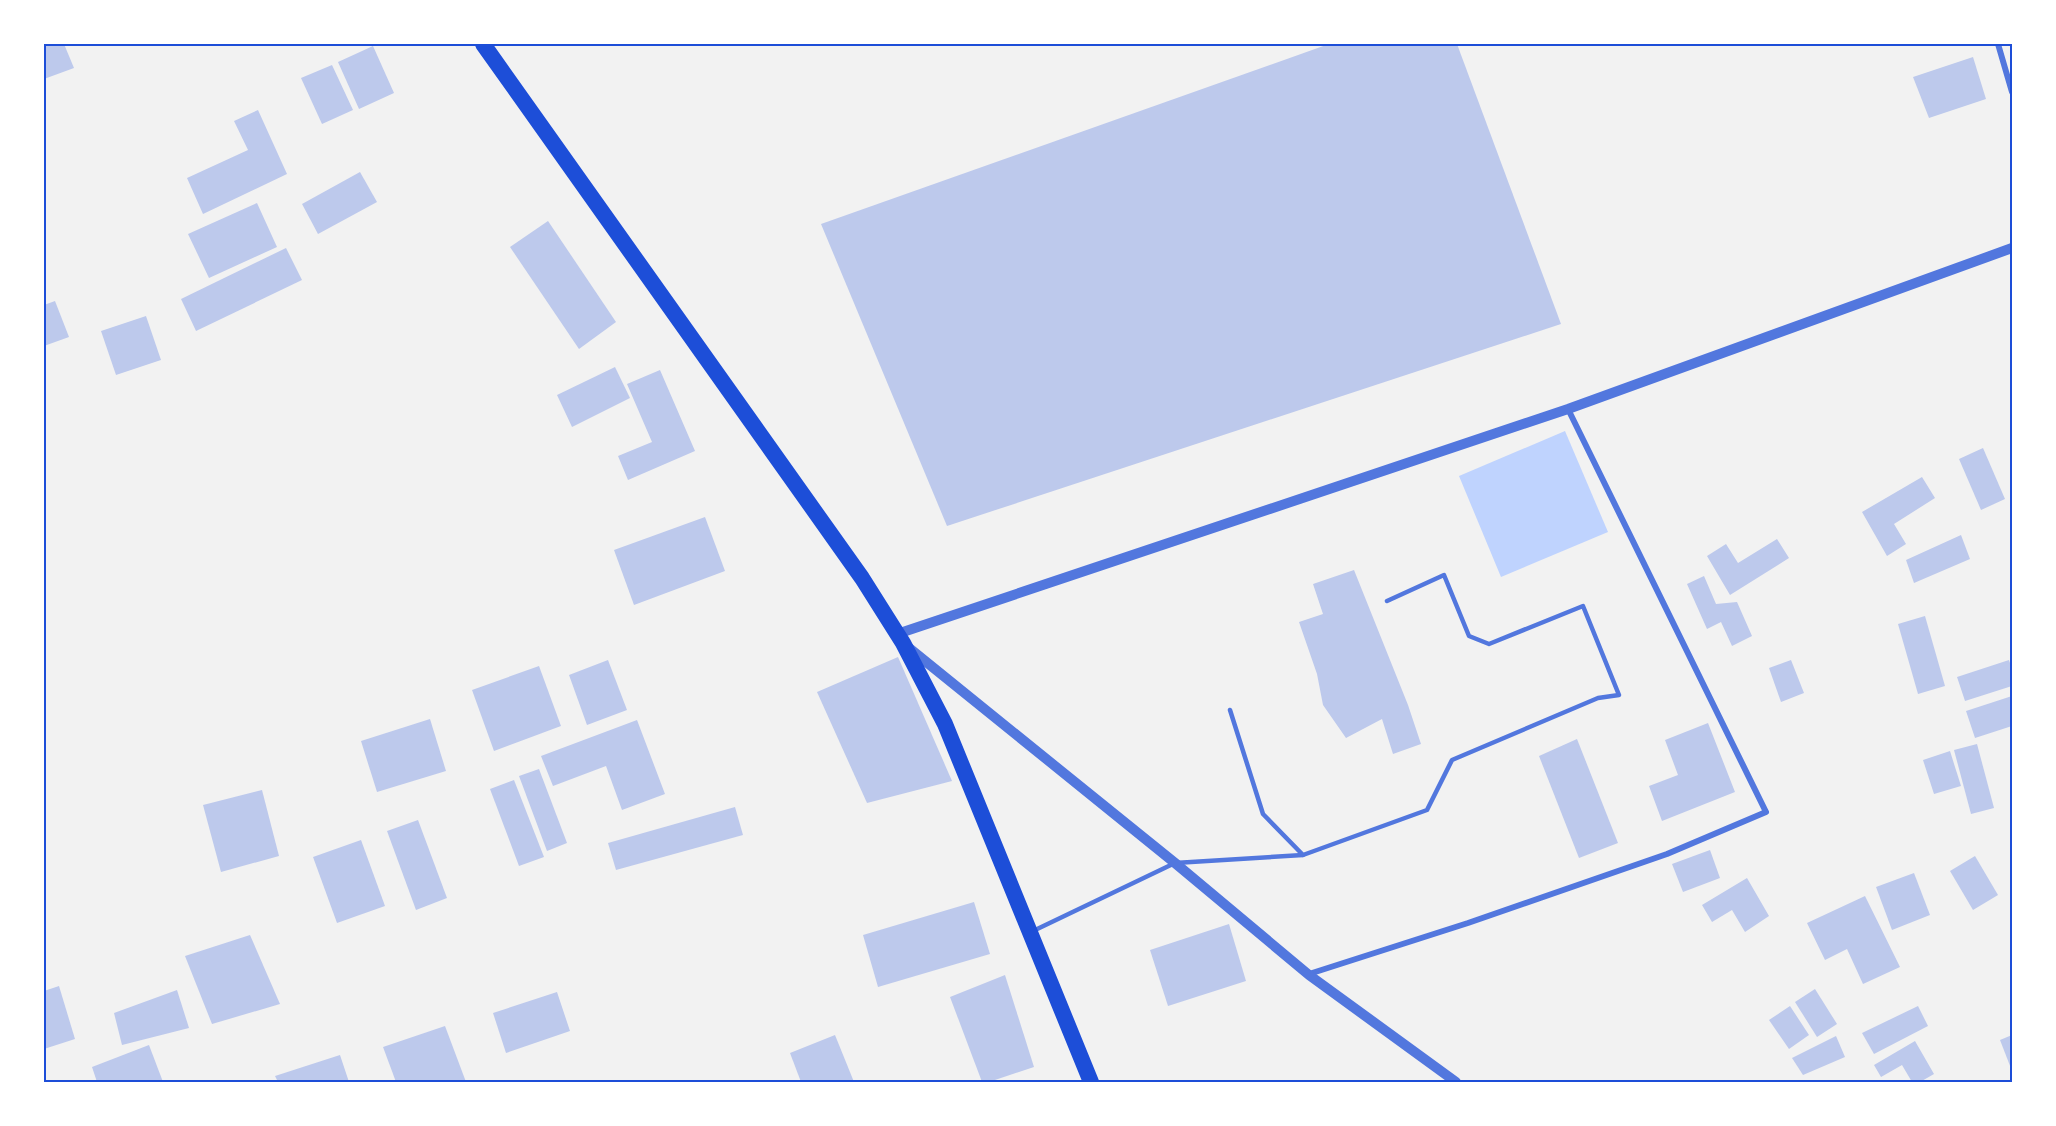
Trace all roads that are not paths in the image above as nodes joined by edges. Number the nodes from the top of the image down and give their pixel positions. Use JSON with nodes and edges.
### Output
{"nodes":[{"id":1,"x":483,"y":44,"type":"edge"},
{"id":2,"x":1998,"y":44,"type":"edge"},
{"id":3,"x":2013,"y":92,"type":"edge"},
{"id":4,"x":2013,"y":248,"type":"edge"},
{"id":5,"x":1568,"y":409,"type":"junction"},
{"id":6,"x":1387,"y":602,"type":"dead end"},
{"id":7,"x":900,"y":639,"type":"junction"},
{"id":8,"x":1230,"y":710,"type":"dead end"},
{"id":9,"x":1303,"y":855,"type":"junction"},
{"id":10,"x":1175,"y":863,"type":"junction"},
{"id":11,"x":1030,"y":932,"type":"junction"},
{"id":12,"x":1309,"y":975,"type":"junction"},
{"id":13,"x":1091,"y":1083,"type":"edge"},
{"id":14,"x":1456,"y":1083,"type":"edge"}],
"edges":[{"from":1,"to":7,"type":"highway"},
{"from":2,"to":3,"type":"street"},
{"from":4,"to":5,"type":"street"},
{"from":5,"to":7,"type":"street"},
{"from":5,"to":12,"type":"street"},
{"from":6,"to":9,"type":"lane"},
{"from":7,"to":10,"type":"street"},
{"from":7,"to":11,"type":"highway"},
{"from":8,"to":9,"type":"lane"},
{"from":9,"to":10,"type":"lane"},
{"from":10,"to":11,"type":"lane"},
{"from":10,"to":12,"type":"street"},
{"from":11,"to":13,"type":"highway"},
{"from":12,"to":14,"type":"street"}]}
